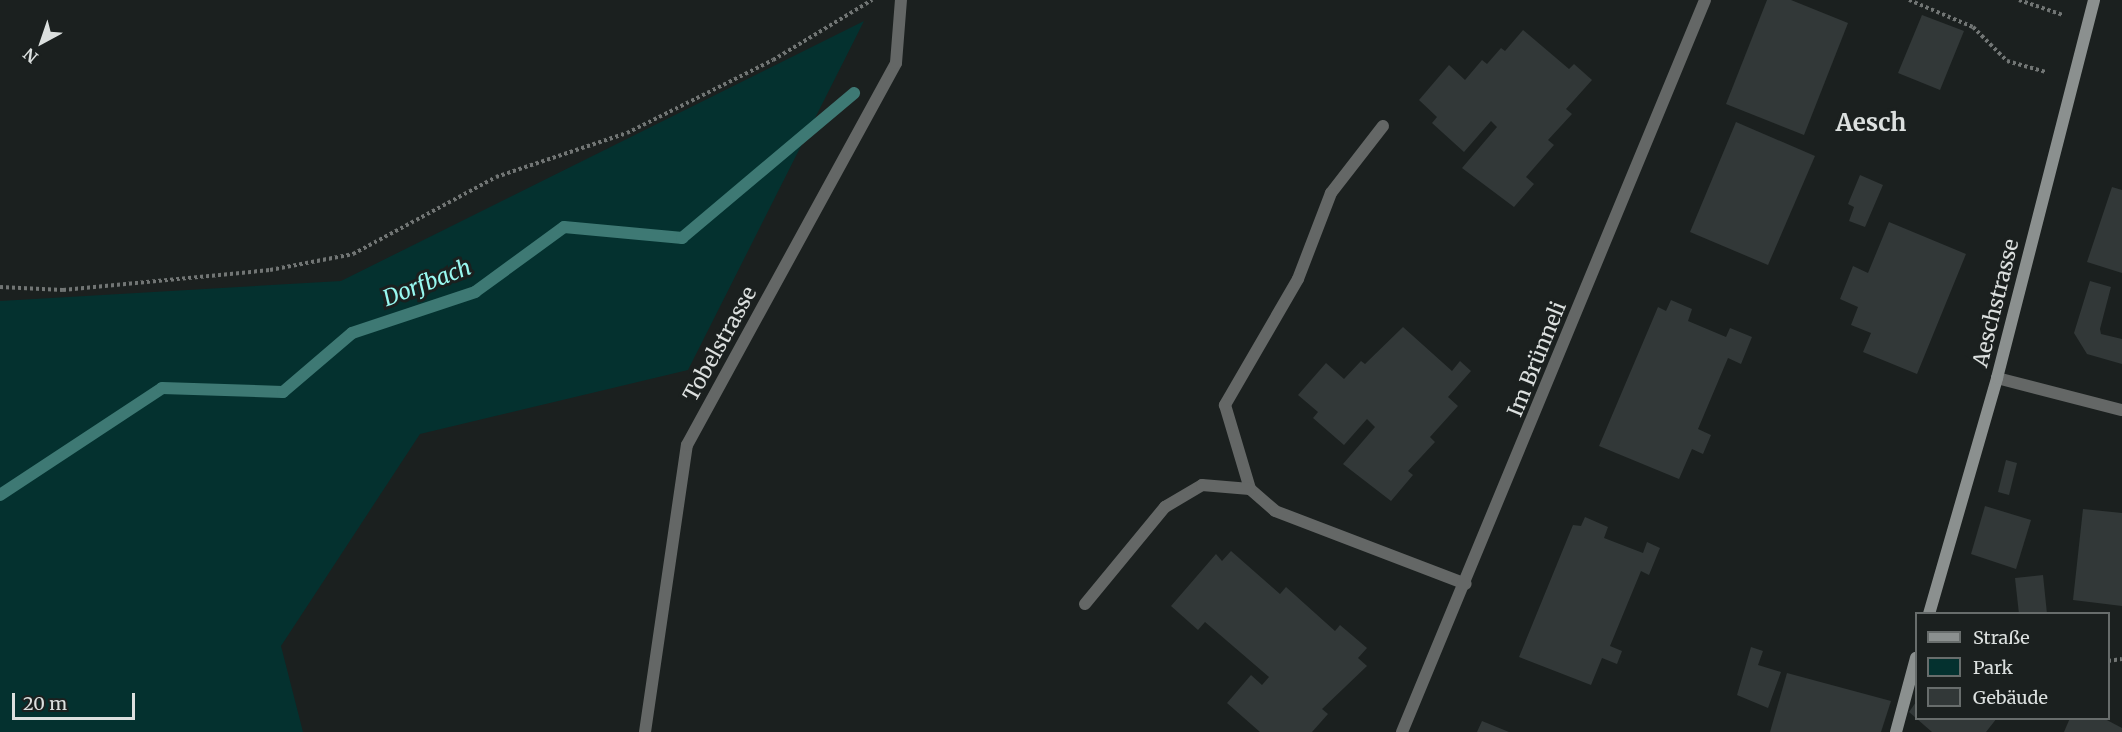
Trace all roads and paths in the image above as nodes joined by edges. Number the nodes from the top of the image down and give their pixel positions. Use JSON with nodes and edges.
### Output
{"nodes":[{"id":1,"x":873,"y":0,"type":"edge"},
{"id":2,"x":901,"y":0,"type":"edge"},
{"id":3,"x":1705,"y":0,"type":"edge"},
{"id":4,"x":1909,"y":0,"type":"edge"},
{"id":5,"x":2019,"y":0,"type":"edge"},
{"id":6,"x":2094,"y":0,"type":"edge"},
{"id":7,"x":2088,"y":23,"type":"junction"},
{"id":8,"x":2072,"y":79,"type":"junction"},
{"id":9,"x":1383,"y":126,"type":"dead end"},
{"id":10,"x":0,"y":287,"type":"edge"},
{"id":11,"x":1997,"y":378,"type":"junction"},
{"id":12,"x":2122,"y":410,"type":"edge"},
{"id":13,"x":1250,"y":489,"type":"junction"},
{"id":14,"x":1466,"y":584,"type":"junction"},
{"id":15,"x":1085,"y":604,"type":"dead end"},
{"id":16,"x":1930,"y":612,"type":"edge"},
{"id":17,"x":1915,"y":665,"type":"edge"},
{"id":18,"x":645,"y":732,"type":"edge"},
{"id":19,"x":1402,"y":732,"type":"edge"},
{"id":20,"x":1896,"y":732,"type":"edge"}],
"edges":[{"from":1,"to":10,"type":"path"},
{"from":2,"to":18,"type":"street","name":"Tobelstrasse"},
{"from":3,"to":14,"type":"street","name":"Im Brünneli"},
{"from":4,"to":8,"type":"path"},
{"from":5,"to":7,"type":"path"},
{"from":6,"to":7,"type":"main road","name":"Aeschstrasse"},
{"from":7,"to":8,"type":"main road","name":"Aeschstrasse"},
{"from":8,"to":11,"type":"main road","name":"Aeschstrasse"},
{"from":9,"to":13,"type":"street"},
{"from":11,"to":12,"type":"street"},
{"from":11,"to":16,"type":"main road","name":"Aeschstrasse"},
{"from":13,"to":14,"type":"street"},
{"from":13,"to":15,"type":"street"},
{"from":14,"to":19,"type":"street","name":"Im Brünneli"},
{"from":17,"to":20,"type":"main road"}]}
